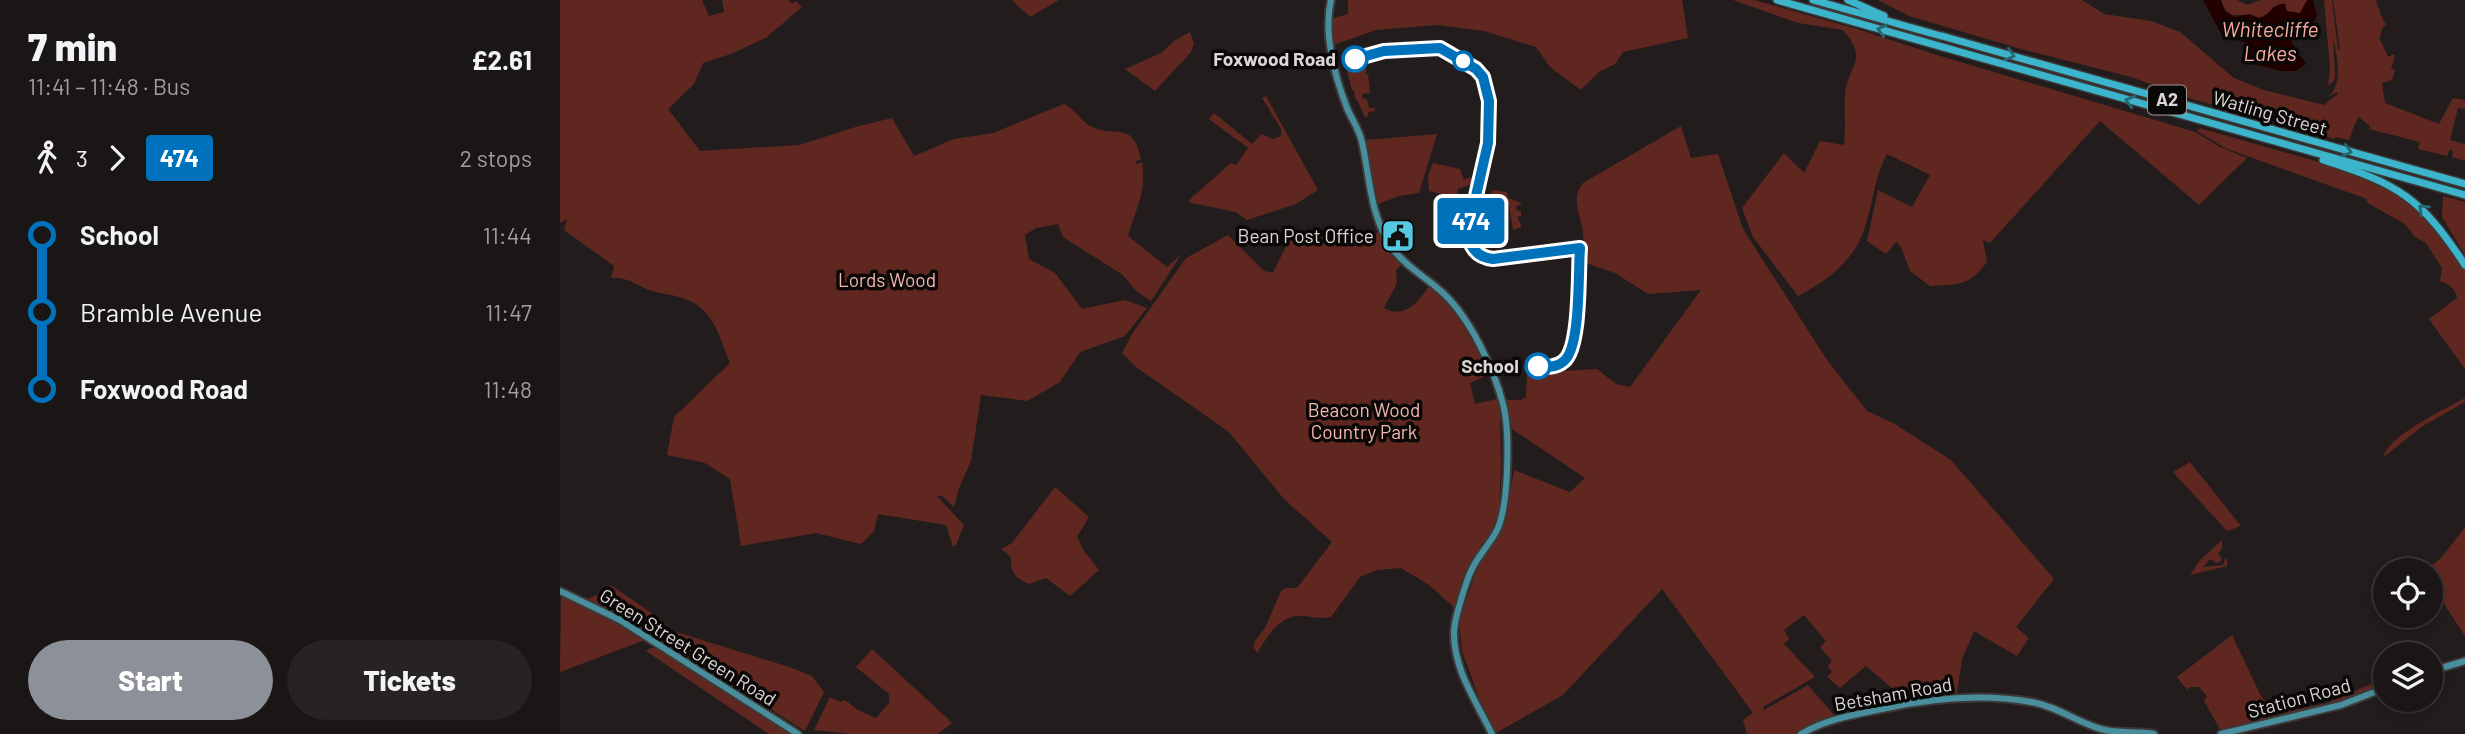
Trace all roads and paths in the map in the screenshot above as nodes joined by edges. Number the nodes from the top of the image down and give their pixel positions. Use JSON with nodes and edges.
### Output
{"nodes":[{"id":1,"x":1331,"y":0,"type":"edge"},
{"id":2,"x":1777,"y":0,"type":"edge"},
{"id":3,"x":1813,"y":0,"type":"edge"},
{"id":4,"x":1848,"y":0,"type":"edge"},
{"id":5,"x":1942,"y":36,"type":"junction"},
{"id":6,"x":2243,"y":133,"type":"junction"},
{"id":7,"x":2465,"y":182,"type":"edge"},
{"id":8,"x":2465,"y":195,"type":"edge"},
{"id":9,"x":2465,"y":265,"type":"edge"},
{"id":10,"x":560,"y":591,"type":"edge"},
{"id":11,"x":2465,"y":661,"type":"edge"},
{"id":12,"x":2443,"y":667,"type":"edge"},
{"id":13,"x":2373,"y":693,"type":"edge"},
{"id":14,"x":2113,"y":732,"type":"edge"},
{"id":15,"x":798,"y":734,"type":"edge"},
{"id":16,"x":1492,"y":734,"type":"edge"},
{"id":17,"x":1801,"y":734,"type":"edge"},
{"id":18,"x":2154,"y":734,"type":"edge"},
{"id":19,"x":2221,"y":734,"type":"edge"}],
"edges":[{"from":1,"to":16,"type":"main road"},
{"from":6,"to":2,"type":"highway","name":"Watling Street","number":"A2","one_way":true},
{"from":3,"to":5,"type":"highway","number":"A2"},
{"from":4,"to":5,"type":"highway","number":"A2"},
{"from":5,"to":7,"type":"highway","name":"Watling Street","number":"A2","one_way":true},
{"from":6,"to":8,"type":"highway","name":"Watling Street","number":"A2"},
{"from":9,"to":6,"type":"highway","one_way":true},
{"from":10,"to":15,"type":"main road","name":"Green Street Green Road"},
{"from":11,"to":12,"type":"main road"},
{"from":13,"to":19,"type":"main road","name":"Station Road"},
{"from":14,"to":17,"type":"main road","name":"Betsham Road"},
{"from":14,"to":18,"type":"main road"}]}
